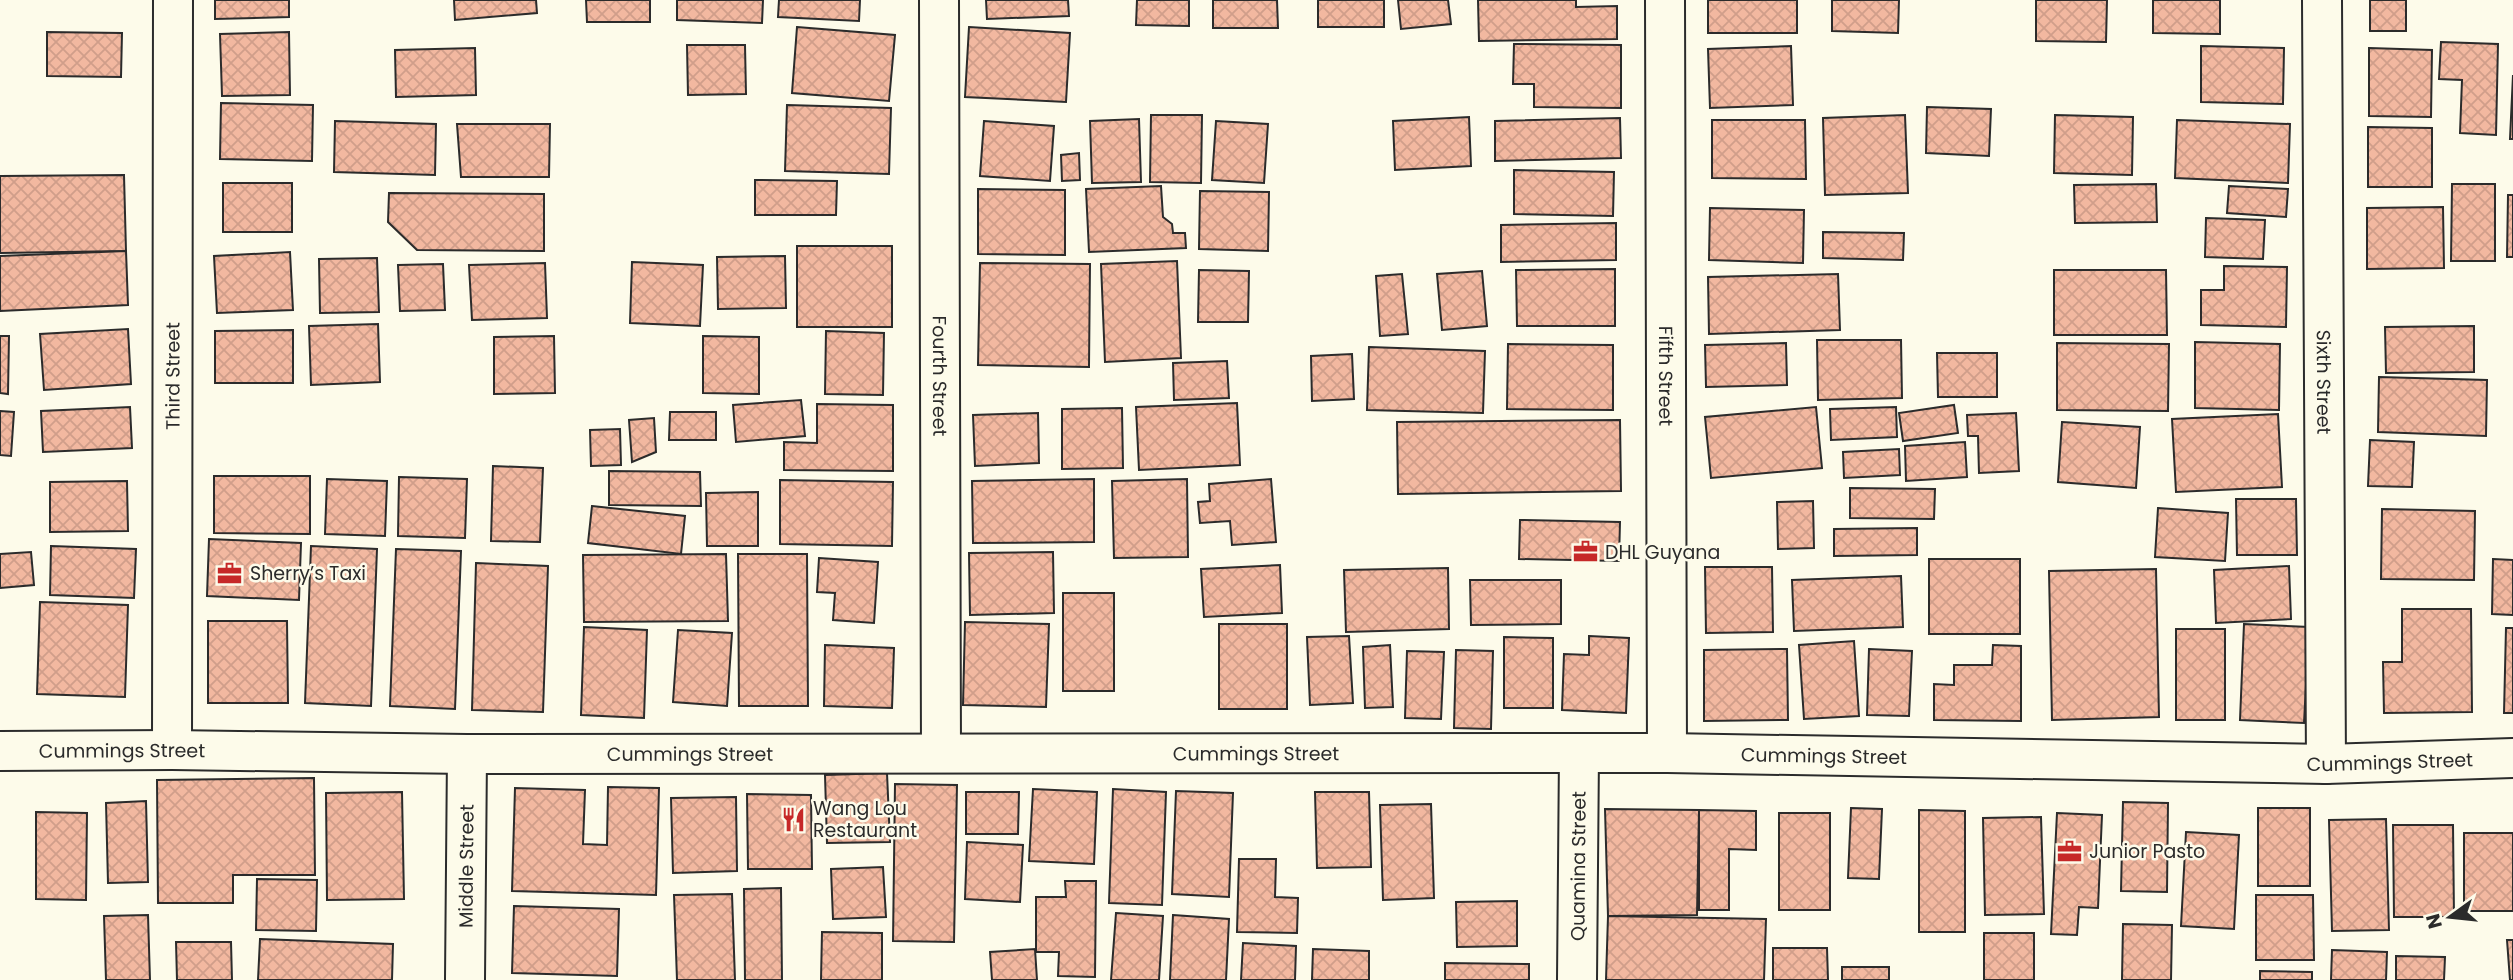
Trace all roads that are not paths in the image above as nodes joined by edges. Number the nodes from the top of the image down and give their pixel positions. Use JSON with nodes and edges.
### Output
{"nodes":[{"id":1,"x":173,"y":0,"type":"edge"},
{"id":2,"x":939,"y":0,"type":"edge"},
{"id":3,"x":1665,"y":0,"type":"edge"},
{"id":4,"x":2322,"y":0,"type":"edge"},
{"id":5,"x":172,"y":750,"type":"junction"},
{"id":6,"x":0,"y":751,"type":"edge"},
{"id":7,"x":942,"y":753,"type":"junction"},
{"id":8,"x":1579,"y":753,"type":"junction"},
{"id":9,"x":1667,"y":753,"type":"junction"},
{"id":10,"x":467,"y":754,"type":"junction"},
{"id":11,"x":2513,"y":758,"type":"edge"},
{"id":12,"x":2326,"y":764,"type":"junction"},
{"id":13,"x":465,"y":980,"type":"edge"},
{"id":14,"x":1577,"y":980,"type":"edge"}],
"edges":[{"from":1,"to":5,"type":"street","name":"Third Street"},
{"from":2,"to":7,"type":"street","name":"Fourth Street"},
{"from":3,"to":9,"type":"street","name":"Fifth Street"},
{"from":4,"to":12,"type":"street","name":"Sixth Street"},
{"from":5,"to":6,"type":"street","name":"Cummings Street"},
{"from":5,"to":10,"type":"street","name":"Cummings Street"},
{"from":7,"to":8,"type":"street","name":"Cummings Street"},
{"from":7,"to":10,"type":"street","name":"Cummings Street"},
{"from":8,"to":9,"type":"street","name":"Cummings Street"},
{"from":8,"to":14,"type":"street","name":"Quamina Street"},
{"from":9,"to":12,"type":"street","name":"Cummings Street"},
{"from":10,"to":13,"type":"street","name":"Middle Street"},
{"from":11,"to":12,"type":"street","name":"Cummings Street"}]}
